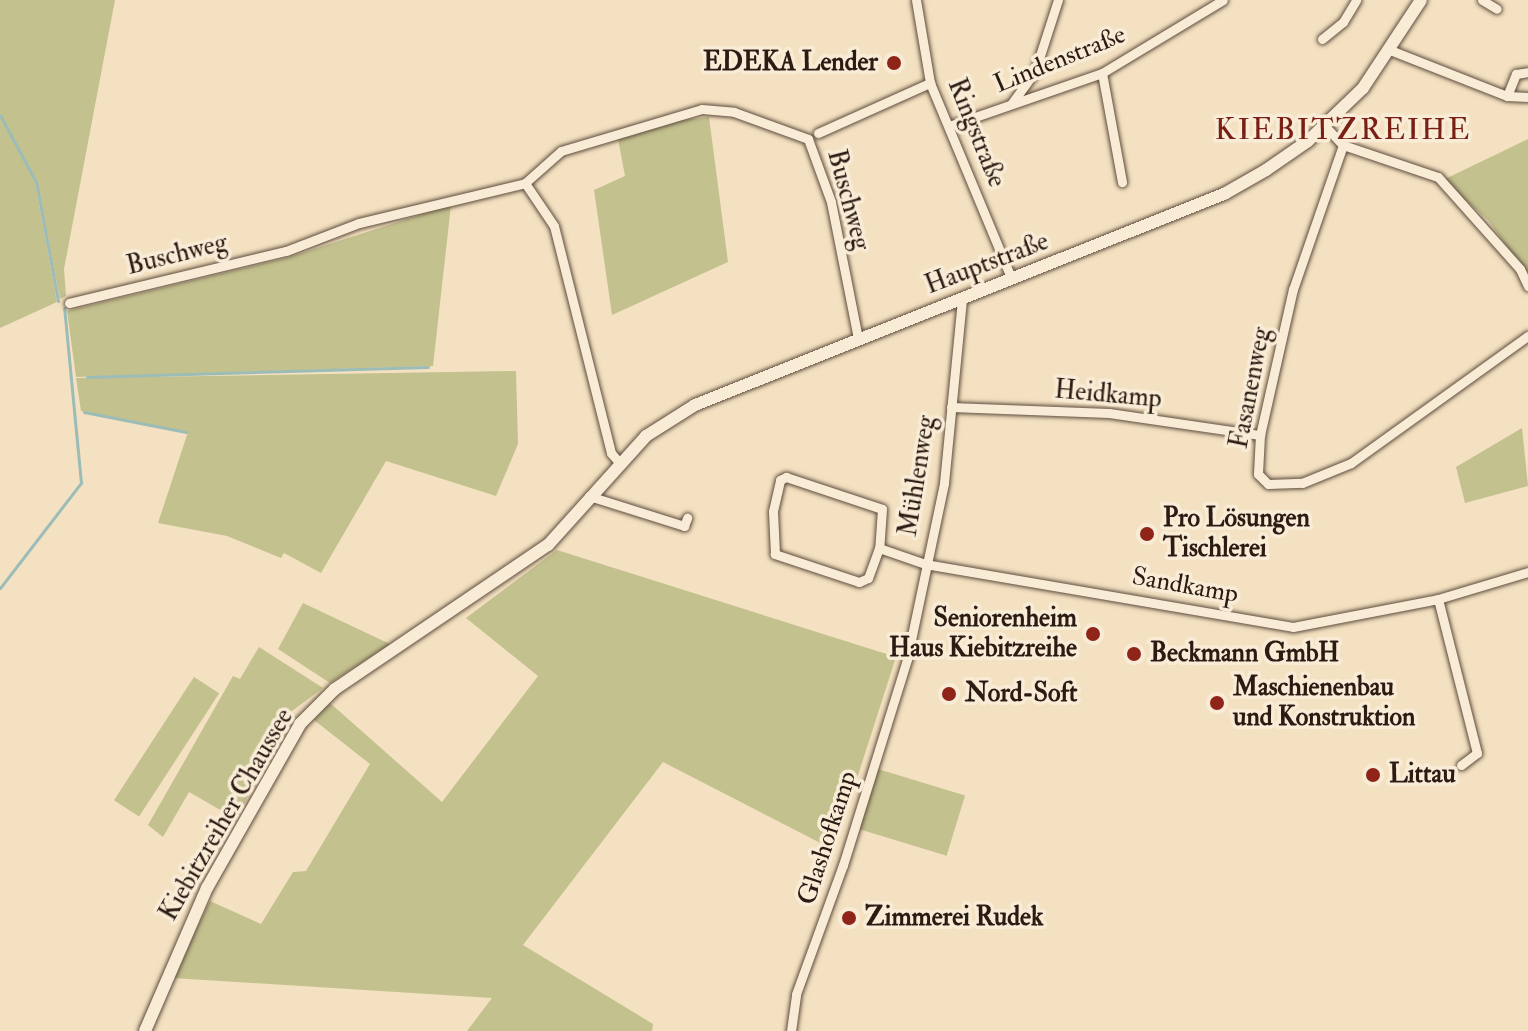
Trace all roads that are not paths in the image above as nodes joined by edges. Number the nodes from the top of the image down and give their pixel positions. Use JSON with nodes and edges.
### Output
{"nodes":[{"id":1,"x":916,"y":0,"type":"edge"},
{"id":2,"x":1058,"y":0,"type":"edge"},
{"id":3,"x":1223,"y":0,"type":"edge"},
{"id":4,"x":1356,"y":0,"type":"edge"},
{"id":5,"x":1421,"y":0,"type":"edge"},
{"id":6,"x":1482,"y":0,"type":"edge"},
{"id":7,"x":1497,"y":9,"type":"dead end"},
{"id":8,"x":1322,"y":39,"type":"dead end"},
{"id":9,"x":1390,"y":50,"type":"junction"},
{"id":10,"x":1528,"y":72,"type":"edge"},
{"id":11,"x":1102,"y":73,"type":"junction"},
{"id":12,"x":930,"y":83,"type":"junction"},
{"id":13,"x":1507,"y":96,"type":"junction"},
{"id":14,"x":1528,"y":97,"type":"edge"},
{"id":15,"x":1012,"y":103,"type":"junction"},
{"id":16,"x":949,"y":126,"type":"junction"},
{"id":17,"x":1325,"y":126,"type":"junction"},
{"id":18,"x":818,"y":133,"type":"dead end"},
{"id":19,"x":1343,"y":145,"type":"junction"},
{"id":20,"x":1122,"y":182,"type":"dead end"},
{"id":21,"x":525,"y":183,"type":"junction"},
{"id":22,"x":1011,"y":278,"type":"junction"},
{"id":23,"x":1528,"y":286,"type":"edge"},
{"id":24,"x":962,"y":298,"type":"junction"},
{"id":25,"x":69,"y":303,"type":"dead end"},
{"id":26,"x":1528,"y":336,"type":"edge"},
{"id":27,"x":858,"y":338,"type":"junction"},
{"id":28,"x":951,"y":407,"type":"junction"},
{"id":29,"x":1260,"y":435,"type":"junction"},
{"id":30,"x":618,"y":461,"type":"junction"},
{"id":31,"x":589,"y":496,"type":"junction"},
{"id":32,"x":687,"y":518,"type":"dead end"},
{"id":33,"x":548,"y":545,"type":"joint"},
{"id":34,"x":879,"y":548,"type":"junction"},
{"id":35,"x":925,"y":564,"type":"junction"},
{"id":36,"x":1528,"y":572,"type":"edge"},
{"id":37,"x":1438,"y":599,"type":"junction"},
{"id":38,"x":907,"y":659,"type":"joint"},
{"id":39,"x":1461,"y":765,"type":"dead end"},
{"id":40,"x":145,"y":1031,"type":"edge"},
{"id":41,"x":791,"y":1031,"type":"edge"}],
"edges":[{"from":1,"to":12,"type":"street","name":"Ringstraße"},
{"from":2,"to":15,"type":"street"},
{"from":3,"to":11,"type":"street","name":"Lindenstraße"},
{"from":4,"to":8,"type":"street"},
{"from":5,"to":9,"type":"street","name":"Hauptstraße"},
{"from":6,"to":7,"type":"street"},
{"from":9,"to":13,"type":"street"},
{"from":9,"to":17,"type":"street","name":"Hauptstraße"},
{"from":10,"to":13,"type":"street"},
{"from":11,"to":15,"type":"street","name":"Lindenstraße"},
{"from":11,"to":20,"type":"street"},
{"from":12,"to":16,"type":"street","name":"Ringstraße"},
{"from":12,"to":18,"type":"street"},
{"from":13,"to":14,"type":"street"},
{"from":15,"to":16,"type":"street","name":"Lindenstraße"},
{"from":16,"to":22,"type":"street","name":"Ringstraße"},
{"from":17,"to":19,"type":"street"},
{"from":17,"to":22,"type":"street","name":"Hauptstraße"},
{"from":19,"to":23,"type":"street"},
{"from":19,"to":29,"type":"street","name":"Fasanenweg"},
{"from":21,"to":25,"type":"street","name":"Buschweg"},
{"from":21,"to":27,"type":"street","name":"Buschweg"},
{"from":21,"to":30,"type":"street"},
{"from":22,"to":24,"type":"street","name":"Hauptstraße"},
{"from":24,"to":27,"type":"street","name":"Hauptstraße"},
{"from":24,"to":28,"type":"street","name":"Mühlenweg"},
{"from":26,"to":29,"type":"street","name":"Fasanenweg"},
{"from":27,"to":30,"type":"street","name":"Hauptstraße"},
{"from":28,"to":29,"type":"street","name":"Heidkamp"},
{"from":28,"to":35,"type":"street","name":"Mühlenweg"},
{"from":30,"to":31,"type":"street","name":"Hauptstraße"},
{"from":31,"to":32,"type":"street"},
{"from":31,"to":33,"type":"street","name":"Hauptstraße"},
{"from":33,"to":40,"type":"street","name":"Kiebitzreiher Chaussee"},
{"from":34,"to":34,"type":"street"},
{"from":34,"to":35,"type":"street","name":"Sandkamp"},
{"from":35,"to":37,"type":"street","name":"Sandkamp"},
{"from":35,"to":38,"type":"street","name":"Mühlenweg"},
{"from":36,"to":37,"type":"street","name":"Sandkamp"},
{"from":37,"to":39,"type":"street"},
{"from":38,"to":41,"type":"street","name":"Glashofkamp"}]}
